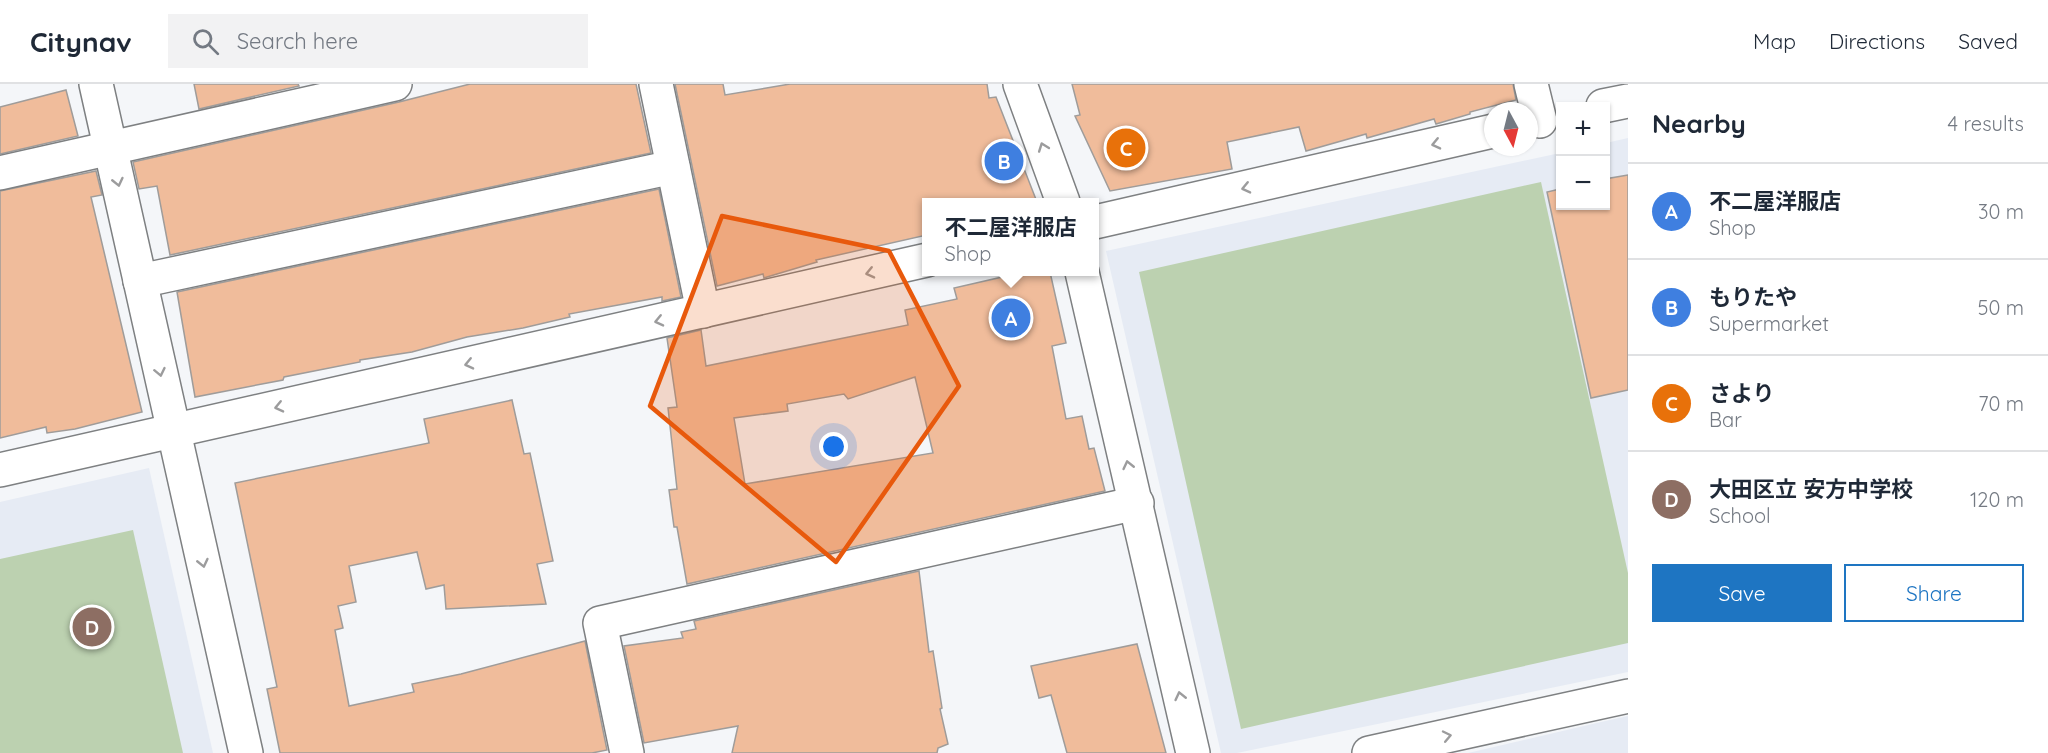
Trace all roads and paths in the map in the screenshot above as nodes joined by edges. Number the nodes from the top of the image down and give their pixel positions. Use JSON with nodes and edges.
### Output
{"nodes":[{"id":1,"x":96,"y":84,"type":"edge"},
{"id":2,"x":395,"y":84,"type":"edge"},
{"id":3,"x":656,"y":84,"type":"edge"},
{"id":4,"x":1020,"y":84,"type":"edge"},
{"id":5,"x":1531,"y":84,"type":"edge"},
{"id":6,"x":1628,"y":101,"type":"edge"},
{"id":7,"x":1610,"y":105,"type":"edge"},
{"id":8,"x":1543,"y":120,"type":"edge"},
{"id":9,"x":1484,"y":133,"type":"edge"},
{"id":10,"x":110,"y":148,"type":"junction"},
{"id":11,"x":673,"y":167,"type":"junction"},
{"id":12,"x":0,"y":173,"type":"edge"},
{"id":13,"x":1062,"y":198,"type":"edge"},
{"id":14,"x":1099,"y":221,"type":"edge"},
{"id":15,"x":922,"y":261,"type":"edge"},
{"id":16,"x":1083,"y":276,"type":"edge"},
{"id":17,"x":140,"y":281,"type":"junction"},
{"id":18,"x":703,"y":311,"type":"junction"},
{"id":19,"x":173,"y":431,"type":"junction"},
{"id":20,"x":0,"y":470,"type":"edge"},
{"id":21,"x":1137,"y":503,"type":"junction"},
{"id":22,"x":1628,"y":696,"type":"edge"},
{"id":23,"x":246,"y":753,"type":"edge"},
{"id":24,"x":627,"y":753,"type":"edge"},
{"id":25,"x":1192,"y":753,"type":"edge"},
{"id":26,"x":1369,"y":753,"type":"edge"}],
"edges":[{"from":1,"to":10,"type":"street"},
{"from":2,"to":10,"type":"street"},
{"from":3,"to":11,"type":"street"},
{"from":13,"to":4,"type":"street","one_way":true},
{"from":5,"to":8,"type":"street"},
{"from":6,"to":7,"type":"street"},
{"from":9,"to":14,"type":"street","one_way":true},
{"from":10,"to":12,"type":"street"},
{"from":10,"to":17,"type":"street","one_way":true},
{"from":11,"to":17,"type":"street"},
{"from":11,"to":18,"type":"street"},
{"from":15,"to":18,"type":"street","one_way":true},
{"from":21,"to":16,"type":"street","one_way":true},
{"from":17,"to":19,"type":"street","one_way":true},
{"from":18,"to":19,"type":"street","one_way":true},
{"from":19,"to":20,"type":"street"},
{"from":19,"to":23,"type":"street","one_way":true},
{"from":21,"to":24,"type":"street"},
{"from":25,"to":21,"type":"street","one_way":true},
{"from":26,"to":22,"type":"street","one_way":true}]}
